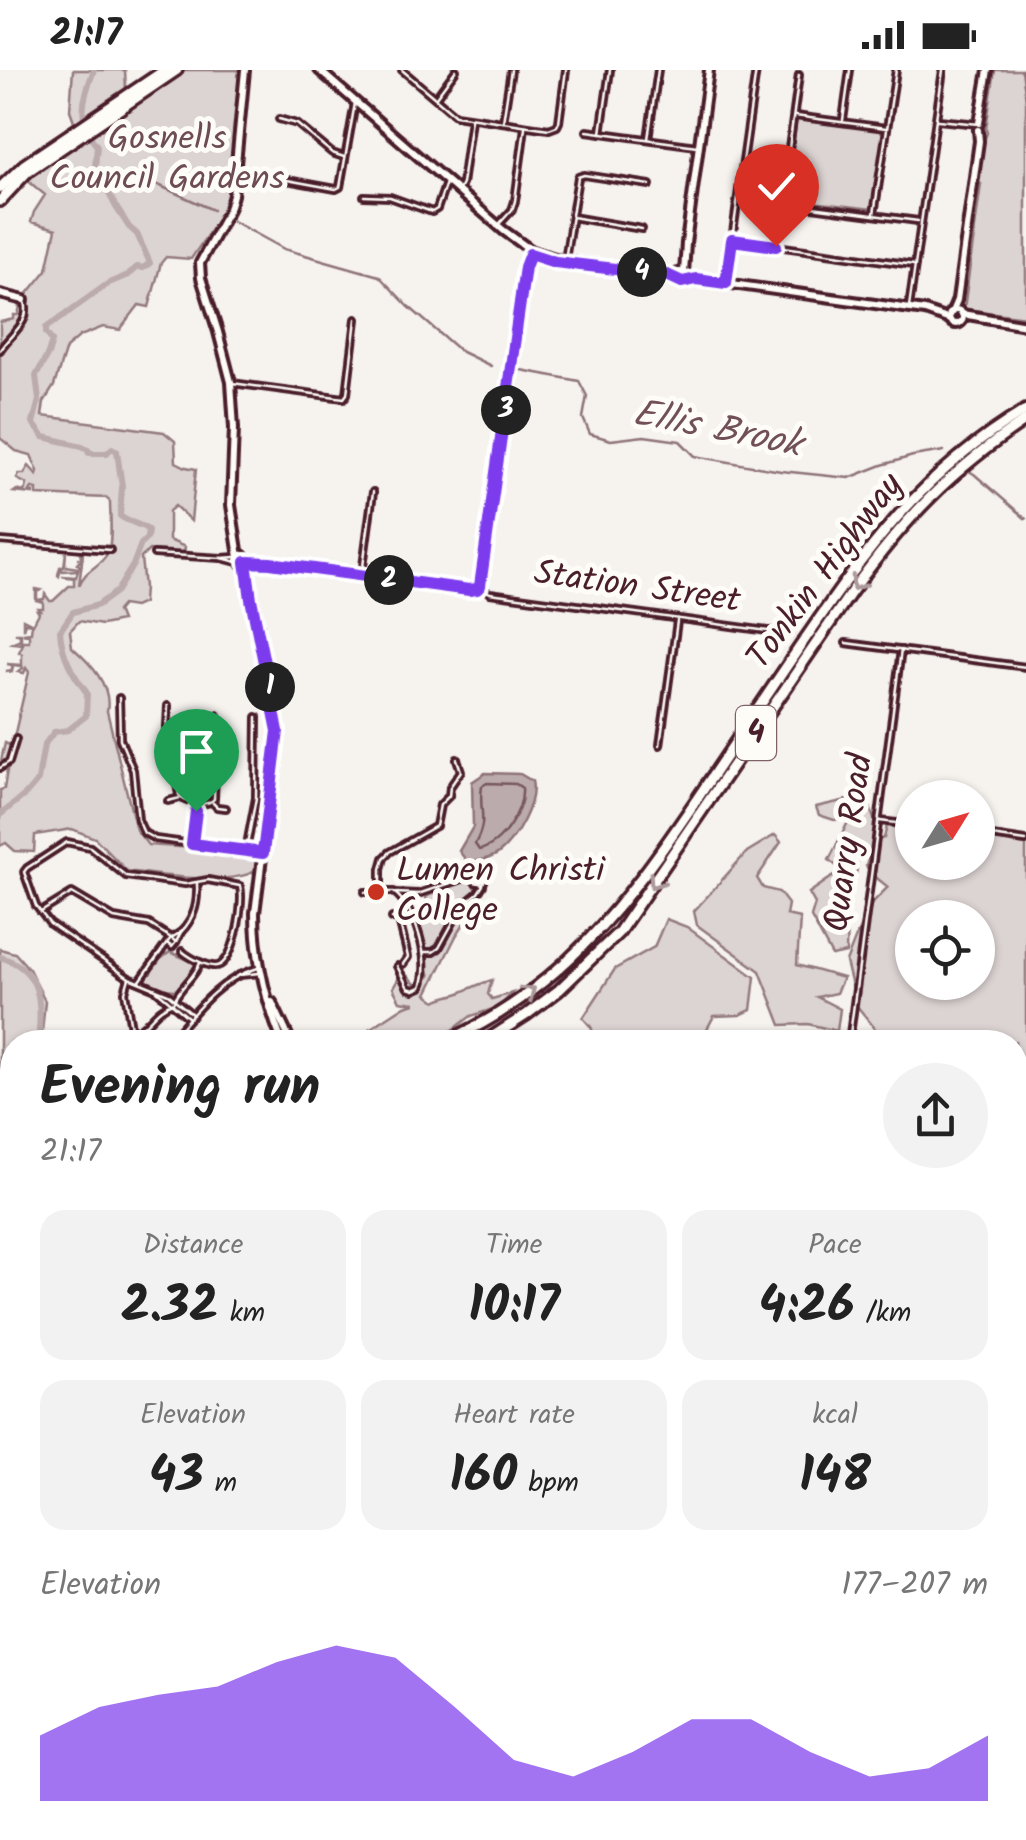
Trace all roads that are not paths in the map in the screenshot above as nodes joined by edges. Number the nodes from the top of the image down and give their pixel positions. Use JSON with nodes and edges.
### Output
{"nodes":[{"id":1,"x":167,"y":70,"type":"edge"},
{"id":2,"x":177,"y":70,"type":"edge"},
{"id":3,"x":246,"y":70,"type":"edge"},
{"id":4,"x":402,"y":70,"type":"edge"},
{"id":5,"x":456,"y":70,"type":"edge"},
{"id":6,"x":510,"y":70,"type":"edge"},
{"id":7,"x":566,"y":70,"type":"edge"},
{"id":8,"x":610,"y":70,"type":"edge"},
{"id":9,"x":658,"y":70,"type":"edge"},
{"id":10,"x":709,"y":70,"type":"edge"},
{"id":11,"x":756,"y":70,"type":"edge"},
{"id":12,"x":850,"y":70,"type":"edge"},
{"id":13,"x":896,"y":70,"type":"edge"},
{"id":14,"x":942,"y":70,"type":"edge"},
{"id":15,"x":988,"y":70,"type":"edge"},
{"id":16,"x":323,"y":71,"type":"edge"},
{"id":17,"x":798,"y":76,"type":"dead end"},
{"id":18,"x":435,"y":98,"type":"junction"},
{"id":19,"x":356,"y":102,"type":"junction"},
{"id":20,"x":106,"y":115,"type":"junction"},
{"id":21,"x":793,"y":116,"type":"junction"},
{"id":22,"x":278,"y":118,"type":"dead end"},
{"id":23,"x":472,"y":118,"type":"junction"},
{"id":24,"x":936,"y":120,"type":"junction"},
{"id":25,"x":503,"y":122,"type":"junction"},
{"id":26,"x":842,"y":122,"type":"junction"},
{"id":27,"x":525,"y":125,"type":"junction"},
{"id":28,"x":981,"y":125,"type":"junction"},
{"id":29,"x":887,"y":128,"type":"junction"},
{"id":30,"x":587,"y":132,"type":"dead end"},
{"id":31,"x":601,"y":133,"type":"junction"},
{"id":32,"x":70,"y":138,"type":"junction"},
{"id":33,"x":648,"y":140,"type":"junction"},
{"id":34,"x":698,"y":146,"type":"junction"},
{"id":35,"x":346,"y":158,"type":"junction"},
{"id":36,"x":287,"y":180,"type":"dead end"},
{"id":37,"x":447,"y":182,"type":"junction"},
{"id":38,"x":650,"y":185,"type":"dead end"},
{"id":39,"x":1,"y":186,"type":"edge"},
{"id":40,"x":458,"y":191,"type":"junction"},
{"id":41,"x":364,"y":196,"type":"dead end"},
{"id":42,"x":0,"y":201,"type":"edge"},
{"id":43,"x":781,"y":203,"type":"junction"},
{"id":44,"x":874,"y":214,"type":"junction"},
{"id":45,"x":571,"y":217,"type":"junction"},
{"id":46,"x":920,"y":222,"type":"junction"},
{"id":47,"x":501,"y":228,"type":"junction"},
{"id":48,"x":642,"y":229,"type":"dead end"},
{"id":49,"x":732,"y":240,"type":"junction"},
{"id":50,"x":776,"y":246,"type":"junction"},
{"id":51,"x":529,"y":251,"type":"junction"},
{"id":52,"x":565,"y":262,"type":"junction"},
{"id":53,"x":914,"y":265,"type":"junction"},
{"id":54,"x":682,"y":276,"type":"junction"},
{"id":55,"x":726,"y":283,"type":"junction"},
{"id":56,"x":0,"y":294,"type":"edge"},
{"id":57,"x":24,"y":300,"type":"joint"},
{"id":58,"x":908,"y":308,"type":"junction"},
{"id":59,"x":956,"y":315,"type":"junction"},
{"id":60,"x":356,"y":319,"type":"dead end"},
{"id":61,"x":1026,"y":324,"type":"edge"},
{"id":62,"x":0,"y":350,"type":"edge"},
{"id":63,"x":231,"y":382,"type":"junction"},
{"id":64,"x":1026,"y":410,"type":"edge"},
{"id":65,"x":1026,"y":420,"type":"edge"},
{"id":66,"x":373,"y":492,"type":"dead end"},
{"id":67,"x":0,"y":539,"type":"edge"},
{"id":68,"x":110,"y":550,"type":"dead end"},
{"id":69,"x":154,"y":554,"type":"dead end"},
{"id":70,"x":243,"y":560,"type":"junction"},
{"id":71,"x":362,"y":576,"type":"junction"},
{"id":72,"x":480,"y":587,"type":"junction"},
{"id":73,"x":677,"y":619,"type":"junction"},
{"id":74,"x":790,"y":634,"type":"dead end"},
{"id":75,"x":846,"y":643,"type":"dead end"},
{"id":76,"x":902,"y":650,"type":"junction"},
{"id":77,"x":1026,"y":667,"type":"edge"},
{"id":78,"x":120,"y":698,"type":"dead end"},
{"id":79,"x":168,"y":706,"type":"dead end"},
{"id":80,"x":217,"y":715,"type":"dead end"},
{"id":81,"x":257,"y":718,"type":"dead end"},
{"id":82,"x":16,"y":740,"type":"dead end"},
{"id":83,"x":660,"y":744,"type":"dead end"},
{"id":84,"x":457,"y":759,"type":"dead end"},
{"id":85,"x":0,"y":768,"type":"edge"},
{"id":86,"x":176,"y":778,"type":"junction"},
{"id":87,"x":215,"y":781,"type":"junction"},
{"id":88,"x":180,"y":798,"type":"junction"},
{"id":89,"x":168,"y":800,"type":"dead end"},
{"id":90,"x":198,"y":802,"type":"junction"},
{"id":91,"x":212,"y":802,"type":"junction"},
{"id":92,"x":226,"y":808,"type":"dead end"},
{"id":93,"x":878,"y":821,"type":"junction"},
{"id":94,"x":895,"y":824,"type":"edge"},
{"id":95,"x":995,"y":836,"type":"edge"},
{"id":96,"x":1026,"y":841,"type":"edge"},
{"id":97,"x":192,"y":844,"type":"junction"},
{"id":98,"x":246,"y":850,"type":"junction"},
{"id":99,"x":263,"y":853,"type":"junction"},
{"id":100,"x":197,"y":882,"type":"junction"},
{"id":101,"x":474,"y":882,"type":"dead end"},
{"id":102,"x":483,"y":884,"type":"junction"},
{"id":103,"x":365,"y":892,"type":"dead end"},
{"id":104,"x":381,"y":892,"type":"junction"},
{"id":105,"x":394,"y":892,"type":"junction"},
{"id":106,"x":40,"y":913,"type":"junction"},
{"id":107,"x":457,"y":915,"type":"junction"},
{"id":108,"x":412,"y":916,"type":"junction"},
{"id":109,"x":392,"y":918,"type":"dead end"},
{"id":110,"x":161,"y":932,"type":"junction"},
{"id":111,"x":181,"y":932,"type":"junction"},
{"id":112,"x":171,"y":938,"type":"junction"},
{"id":113,"x":167,"y":942,"type":"junction"},
{"id":114,"x":176,"y":942,"type":"junction"},
{"id":115,"x":172,"y":947,"type":"junction"},
{"id":116,"x":182,"y":951,"type":"junction"},
{"id":117,"x":423,"y":952,"type":"junction"},
{"id":118,"x":162,"y":953,"type":"junction"},
{"id":119,"x":200,"y":962,"type":"junction"},
{"id":120,"x":404,"y":964,"type":"dead end"},
{"id":121,"x":397,"y":966,"type":"dead end"},
{"id":122,"x":260,"y":970,"type":"junction"},
{"id":123,"x":129,"y":978,"type":"junction"},
{"id":124,"x":139,"y":982,"type":"junction"},
{"id":125,"x":268,"y":997,"type":"junction"},
{"id":126,"x":174,"y":1000,"type":"junction"},
{"id":127,"x":191,"y":1017,"type":"junction"},
{"id":128,"x":131,"y":1030,"type":"edge"},
{"id":129,"x":140,"y":1030,"type":"edge"},
{"id":130,"x":179,"y":1030,"type":"edge"},
{"id":131,"x":277,"y":1030,"type":"edge"},
{"id":132,"x":285,"y":1030,"type":"edge"},
{"id":133,"x":468,"y":1030,"type":"edge"},
{"id":134,"x":503,"y":1030,"type":"edge"},
{"id":135,"x":851,"y":1030,"type":"edge"}],
"edges":[{"from":1,"to":20,"type":"highway"},
{"from":2,"to":20,"type":"highway"},
{"from":3,"to":63,"type":"main road"},
{"from":4,"to":18,"type":"street"},
{"from":5,"to":18,"type":"street"},
{"from":6,"to":25,"type":"street"},
{"from":7,"to":27,"type":"street"},
{"from":8,"to":31,"type":"street"},
{"from":9,"to":33,"type":"street"},
{"from":10,"to":34,"type":"main road"},
{"from":11,"to":49,"type":"street"},
{"from":12,"to":26,"type":"street"},
{"from":13,"to":29,"type":"street"},
{"from":14,"to":24,"type":"street"},
{"from":15,"to":28,"type":"main road"},
{"from":16,"to":19,"type":"main road"},
{"from":17,"to":21,"type":"street"},
{"from":18,"to":23,"type":"street"},
{"from":19,"to":35,"type":"street"},
{"from":19,"to":37,"type":"main road"},
{"from":20,"to":32,"type":"highway"},
{"from":21,"to":26,"type":"street"},
{"from":21,"to":43,"type":"street"},
{"from":22,"to":35,"type":"street"},
{"from":23,"to":25,"type":"street"},
{"from":23,"to":40,"type":"street"},
{"from":24,"to":28,"type":"street"},
{"from":24,"to":46,"type":"street"},
{"from":25,"to":27,"type":"street"},
{"from":26,"to":29,"type":"street"},
{"from":27,"to":47,"type":"street"},
{"from":28,"to":59,"type":"main road"},
{"from":29,"to":44,"type":"street"},
{"from":30,"to":31,"type":"street"},
{"from":31,"to":33,"type":"street"},
{"from":32,"to":39,"type":"highway"},
{"from":32,"to":42,"type":"highway"},
{"from":33,"to":34,"type":"street"},
{"from":34,"to":54,"type":"main road"},
{"from":35,"to":36,"type":"street"},
{"from":37,"to":40,"type":"main road"},
{"from":37,"to":41,"type":"street"},
{"from":38,"to":45,"type":"street"},
{"from":40,"to":47,"type":"main road"},
{"from":43,"to":44,"type":"street"},
{"from":43,"to":50,"type":"street"},
{"from":44,"to":46,"type":"street"},
{"from":45,"to":48,"type":"street"},
{"from":45,"to":52,"type":"street"},
{"from":46,"to":53,"type":"street"},
{"from":47,"to":51,"type":"main road"},
{"from":49,"to":50,"type":"street"},
{"from":49,"to":55,"type":"street"},
{"from":50,"to":53,"type":"street"},
{"from":51,"to":52,"type":"main road"},
{"from":51,"to":72,"type":"street"},
{"from":52,"to":54,"type":"main road"},
{"from":53,"to":58,"type":"street"},
{"from":54,"to":55,"type":"main road"},
{"from":55,"to":58,"type":"main road"},
{"from":56,"to":57,"type":"main road"},
{"from":57,"to":62,"type":"street"},
{"from":58,"to":59,"type":"main road"},
{"from":59,"to":61,"type":"main road"},
{"from":60,"to":63,"type":"street"},
{"from":63,"to":70,"type":"main road"},
{"from":133,"to":64,"type":"highway","name":"Tonkin Highway","number":"4","one_way":true},
{"from":65,"to":134,"type":"highway","name":"Tonkin Highway","number":"4","one_way":true},
{"from":66,"to":71,"type":"street"},
{"from":67,"to":68,"type":"street"},
{"from":69,"to":70,"type":"street"},
{"from":70,"to":71,"type":"street"},
{"from":70,"to":99,"type":"main road"},
{"from":71,"to":72,"type":"street"},
{"from":72,"to":73,"type":"street","name":"Station Street"},
{"from":73,"to":74,"type":"street","name":"Station Street"},
{"from":73,"to":83,"type":"street"},
{"from":75,"to":76,"type":"street"},
{"from":76,"to":77,"type":"street"},
{"from":76,"to":93,"type":"street","name":"Quarry Road"},
{"from":78,"to":97,"type":"street"},
{"from":79,"to":86,"type":"street"},
{"from":80,"to":87,"type":"street"},
{"from":81,"to":98,"type":"street"},
{"from":82,"to":85,"type":"street"},
{"from":84,"to":104,"type":"street"},
{"from":86,"to":87,"type":"street"},
{"from":86,"to":88,"type":"street"},
{"from":87,"to":91,"type":"street"},
{"from":88,"to":89,"type":"street"},
{"from":88,"to":90,"type":"street"},
{"from":90,"to":91,"type":"street"},
{"from":90,"to":97,"type":"street"},
{"from":91,"to":92,"type":"street"},
{"from":93,"to":94,"type":"street"},
{"from":93,"to":135,"type":"street","name":"Quarry Road"},
{"from":95,"to":96,"type":"street"},
{"from":97,"to":98,"type":"street"},
{"from":98,"to":99,"type":"street"},
{"from":99,"to":122,"type":"main road"},
{"from":100,"to":106,"type":"street"},
{"from":100,"to":111,"type":"street"},
{"from":100,"to":119,"type":"street"},
{"from":101,"to":102,"type":"street"},
{"from":102,"to":105,"type":"street"},
{"from":102,"to":107,"type":"street"},
{"from":103,"to":104,"type":"street"},
{"from":104,"to":105,"type":"street"},
{"from":105,"to":108,"type":"street"},
{"from":106,"to":110,"type":"street"},
{"from":106,"to":123,"type":"street"},
{"from":107,"to":108,"type":"street"},
{"from":107,"to":117,"type":"street"},
{"from":108,"to":117,"type":"street"},
{"from":109,"to":120,"type":"street"},
{"from":110,"to":112,"type":"street"},
{"from":110,"to":113,"type":"street"},
{"from":111,"to":112,"type":"street"},
{"from":111,"to":114,"type":"street"},
{"from":112,"to":113,"type":"street"},
{"from":112,"to":114,"type":"street"},
{"from":113,"to":115,"type":"street"},
{"from":113,"to":118,"type":"street"},
{"from":114,"to":115,"type":"street"},
{"from":114,"to":116,"type":"street"},
{"from":115,"to":116,"type":"street"},
{"from":115,"to":118,"type":"street"},
{"from":116,"to":119,"type":"street"},
{"from":117,"to":121,"type":"street"},
{"from":118,"to":124,"type":"street"},
{"from":119,"to":126,"type":"street"},
{"from":122,"to":125,"type":"main road"},
{"from":122,"to":127,"type":"street"},
{"from":123,"to":124,"type":"street"},
{"from":123,"to":128,"type":"street"},
{"from":124,"to":126,"type":"street"},
{"from":125,"to":131,"type":"main road"},
{"from":125,"to":132,"type":"main road"},
{"from":126,"to":127,"type":"street"},
{"from":126,"to":129,"type":"street"},
{"from":127,"to":130,"type":"street"}]}
